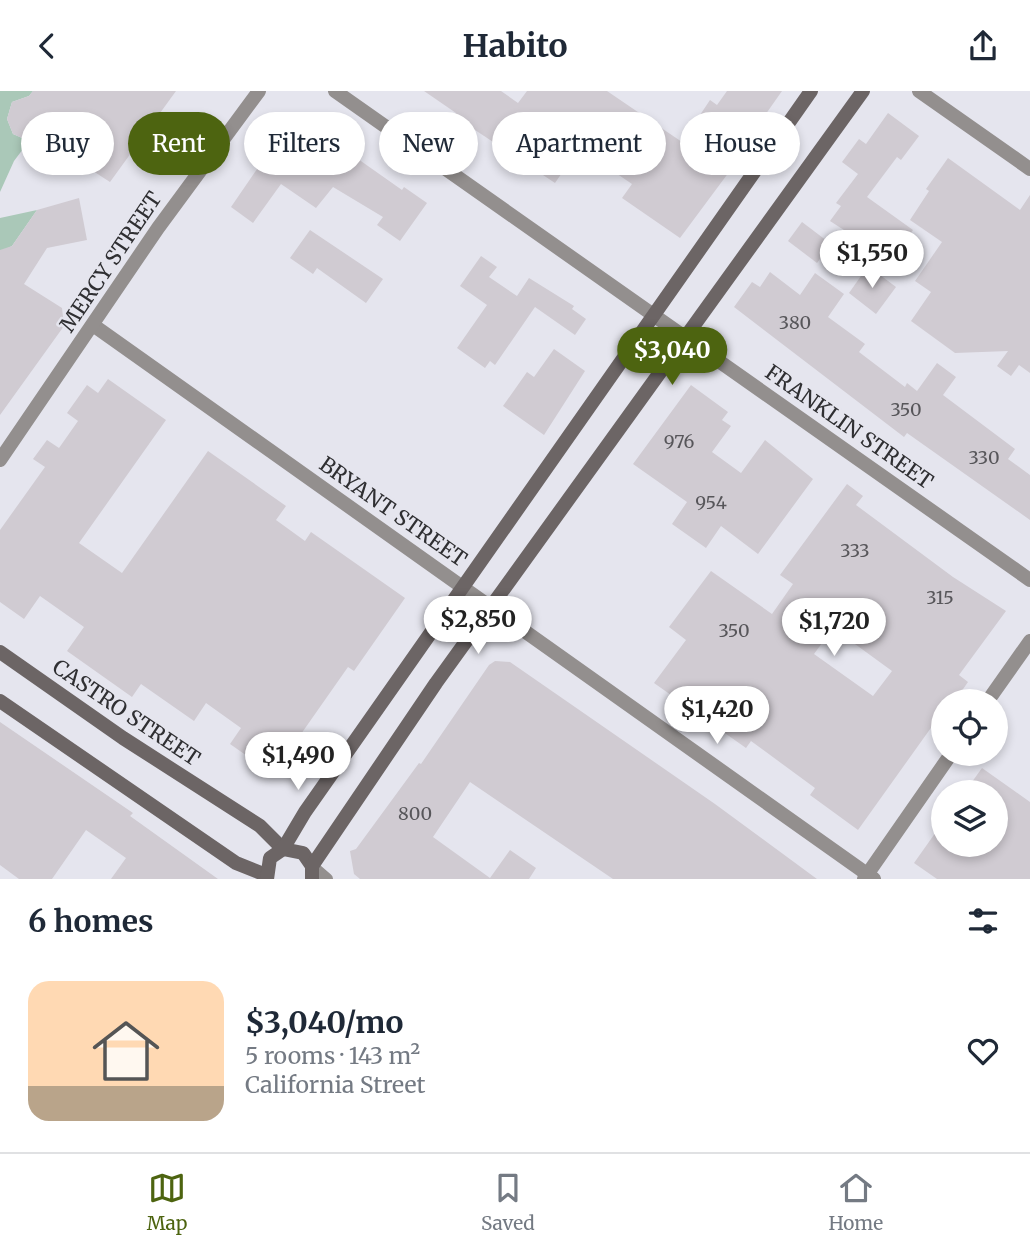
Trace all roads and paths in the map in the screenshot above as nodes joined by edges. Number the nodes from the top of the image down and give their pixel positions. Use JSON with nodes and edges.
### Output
{"nodes":[{"id":1,"x":259,"y":91,"type":"edge"},
{"id":2,"x":335,"y":91,"type":"edge"},
{"id":3,"x":811,"y":91,"type":"edge"},
{"id":4,"x":863,"y":91,"type":"edge"},
{"id":5,"x":919,"y":91,"type":"edge"},
{"id":6,"x":1030,"y":169,"type":"edge"},
{"id":7,"x":655,"y":316,"type":"junction"},
{"id":8,"x":93,"y":325,"type":"junction"},
{"id":9,"x":685,"y":337,"type":"junction"},
{"id":10,"x":0,"y":460,"type":"edge"},
{"id":11,"x":1030,"y":580,"type":"edge"},
{"id":12,"x":465,"y":588,"type":"junction"},
{"id":13,"x":492,"y":608,"type":"junction"},
{"id":14,"x":1030,"y":641,"type":"edge"},
{"id":15,"x":0,"y":652,"type":"edge"},
{"id":16,"x":996,"y":689,"type":"edge"},
{"id":17,"x":0,"y":701,"type":"edge"},
{"id":18,"x":943,"y":766,"type":"edge"},
{"id":19,"x":284,"y":849,"type":"junction"},
{"id":20,"x":312,"y":872,"type":"edge"},
{"id":21,"x":266,"y":877,"type":"edge"},
{"id":22,"x":869,"y":878,"type":"edge"},
{"id":23,"x":327,"y":879,"type":"edge"}],
"edges":[{"from":1,"to":8,"type":"street","name":"MERCY STREET"},
{"from":2,"to":7,"type":"street","name":"FRANKLIN STREET"},
{"from":3,"to":7,"type":"main road"},
{"from":4,"to":9,"type":"main road"},
{"from":5,"to":6,"type":"street"},
{"from":7,"to":9,"type":"street","name":"FRANKLIN STREET"},
{"from":7,"to":12,"type":"main road"},
{"from":8,"to":10,"type":"street","name":"MERCY STREET"},
{"from":8,"to":12,"type":"street","name":"BRYANT STREET"},
{"from":9,"to":11,"type":"street","name":"FRANKLIN STREET"},
{"from":9,"to":13,"type":"main road"},
{"from":12,"to":13,"type":"street","name":"BRYANT STREET"},
{"from":12,"to":19,"type":"main road"},
{"from":13,"to":20,"type":"main road"},
{"from":13,"to":22,"type":"street","name":"BRYANT STREET"},
{"from":14,"to":16,"type":"street"},
{"from":15,"to":19,"type":"main road","name":"CASTRO STREET"},
{"from":17,"to":21,"type":"main road"},
{"from":18,"to":22,"type":"street"},
{"from":19,"to":20,"type":"main road","name":"CASTRO STREET"},
{"from":19,"to":21,"type":"main road"},
{"from":20,"to":23,"type":"street","name":"CASTRO STREET"}]}
